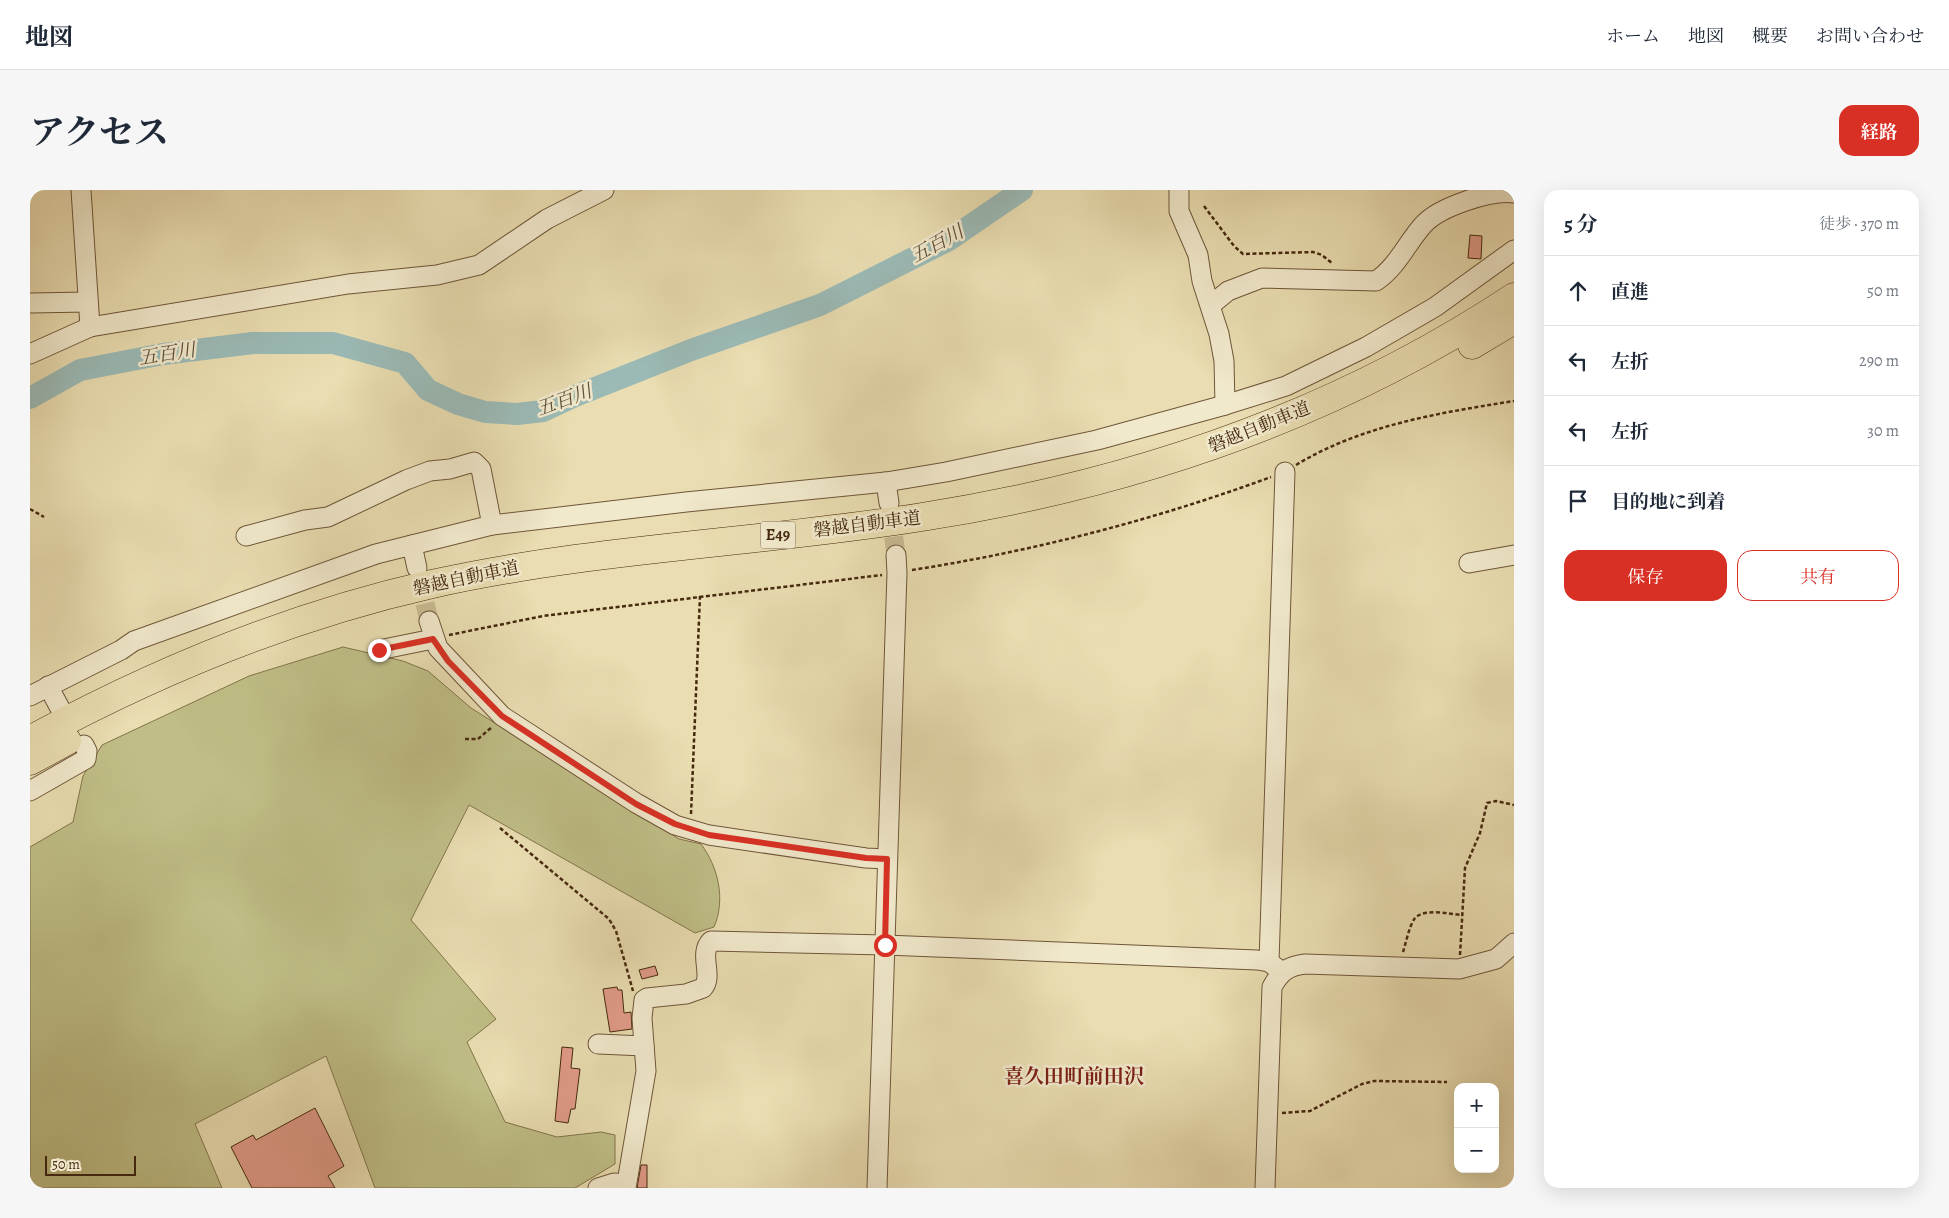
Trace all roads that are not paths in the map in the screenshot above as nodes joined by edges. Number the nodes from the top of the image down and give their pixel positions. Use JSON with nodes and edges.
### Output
{"nodes":[{"id":1,"x":81,"y":190,"type":"edge"},
{"id":2,"x":604,"y":190,"type":"edge"},
{"id":3,"x":1178,"y":190,"type":"edge"},
{"id":4,"x":1514,"y":193,"type":"edge"},
{"id":5,"x":1514,"y":250,"type":"edge"},
{"id":6,"x":1514,"y":297,"type":"edge"},
{"id":7,"x":88,"y":302,"type":"junction"},
{"id":8,"x":30,"y":303,"type":"edge"},
{"id":9,"x":1211,"y":305,"type":"junction"},
{"id":10,"x":1514,"y":320,"type":"edge"},
{"id":11,"x":90,"y":327,"type":"junction"},
{"id":12,"x":30,"y":354,"type":"edge"},
{"id":13,"x":1225,"y":405,"type":"junction"},
{"id":14,"x":1285,"y":472,"type":"road end"},
{"id":15,"x":886,"y":482,"type":"junction"},
{"id":16,"x":889,"y":503,"type":"tunnel mouth"},
{"id":17,"x":492,"y":525,"type":"junction"},
{"id":18,"x":246,"y":536,"type":"dead end"},
{"id":19,"x":412,"y":544,"type":"junction"},
{"id":20,"x":1514,"y":556,"type":"edge"},
{"id":21,"x":1468,"y":563,"type":"dead end"},
{"id":22,"x":897,"y":564,"type":"tunnel mouth"},
{"id":23,"x":417,"y":568,"type":"tunnel mouth"},
{"id":24,"x":379,"y":650,"type":"dead end"},
{"id":25,"x":37,"y":690,"type":"edge"},
{"id":26,"x":61,"y":710,"type":"dead end"},
{"id":27,"x":30,"y":740,"type":"edge"},
{"id":28,"x":84,"y":745,"type":"dead end"},
{"id":29,"x":30,"y":761,"type":"edge"},
{"id":30,"x":30,"y":791,"type":"edge"},
{"id":31,"x":887,"y":859,"type":"junction"},
{"id":32,"x":885,"y":945,"type":"junction"},
{"id":33,"x":1511,"y":951,"type":"edge"},
{"id":34,"x":1275,"y":967,"type":"junction"},
{"id":35,"x":598,"y":1044,"type":"dead end"},
{"id":36,"x":644,"y":1046,"type":"junction"},
{"id":37,"x":626,"y":1186,"type":"edge"},
{"id":38,"x":598,"y":1188,"type":"edge"},
{"id":39,"x":877,"y":1188,"type":"edge"},
{"id":40,"x":1265,"y":1188,"type":"edge"}],
"edges":[{"from":1,"to":7,"type":"street"},
{"from":2,"to":11,"type":"street"},
{"from":3,"to":9,"type":"street"},
{"from":4,"to":9,"type":"street"},
{"from":5,"to":13,"type":"street"},
{"from":6,"to":27,"type":"highway","name":"磐越自動車道","number":"E49"},
{"from":7,"to":8,"type":"street"},
{"from":7,"to":11,"type":"street"},
{"from":9,"to":13,"type":"street"},
{"from":10,"to":29,"type":"highway","name":"磐越自動車道","number":"E49"},
{"from":11,"to":12,"type":"street"},
{"from":13,"to":15,"type":"street"},
{"from":14,"to":34,"type":"street"},
{"from":15,"to":16,"type":"street"},
{"from":15,"to":17,"type":"street"},
{"from":17,"to":18,"type":"street"},
{"from":17,"to":19,"type":"street"},
{"from":19,"to":23,"type":"street"},
{"from":19,"to":25,"type":"street"},
{"from":20,"to":21,"type":"street"},
{"from":22,"to":31,"type":"street"},
{"from":24,"to":31,"type":"street"},
{"from":25,"to":26,"type":"street"},
{"from":28,"to":30,"type":"street"},
{"from":31,"to":32,"type":"street"},
{"from":32,"to":34,"type":"street"},
{"from":32,"to":36,"type":"street"},
{"from":32,"to":39,"type":"street"},
{"from":33,"to":34,"type":"street"},
{"from":34,"to":40,"type":"street"},
{"from":35,"to":36,"type":"street"},
{"from":36,"to":37,"type":"street"},
{"from":37,"to":38,"type":"street"}]}
